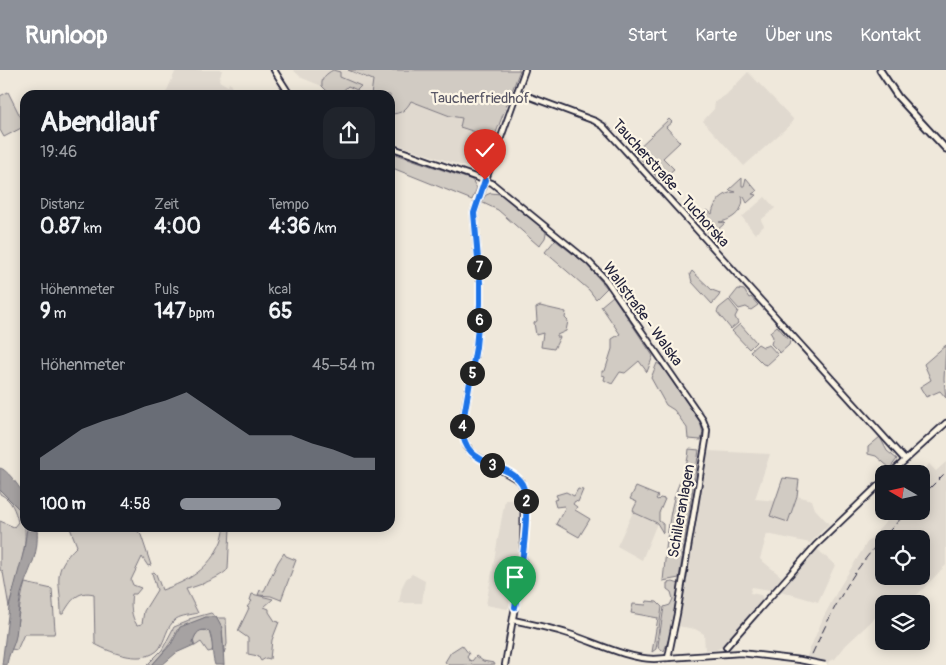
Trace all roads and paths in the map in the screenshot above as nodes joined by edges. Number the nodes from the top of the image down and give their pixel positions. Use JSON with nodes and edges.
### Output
{"nodes":[{"id":1,"x":274,"y":70,"type":"edge"},
{"id":2,"x":526,"y":70,"type":"edge"},
{"id":3,"x":880,"y":70,"type":"edge"},
{"id":4,"x":287,"y":90,"type":"edge"},
{"id":5,"x":517,"y":92,"type":"junction"},
{"id":6,"x":395,"y":149,"type":"edge"},
{"id":7,"x":946,"y":149,"type":"edge"},
{"id":8,"x":485,"y":180,"type":"junction"},
{"id":9,"x":946,"y":423,"type":"edge"},
{"id":10,"x":705,"y":445,"type":"joint"},
{"id":11,"x":905,"y":460,"type":"junction"},
{"id":12,"x":900,"y":465,"type":"edge"},
{"id":13,"x":875,"y":489,"type":"edge"},
{"id":14,"x":513,"y":620,"type":"junction"},
{"id":15,"x":734,"y":638,"type":"junction"},
{"id":16,"x":726,"y":648,"type":"dead end"},
{"id":17,"x":733,"y":653,"type":"junction"},
{"id":18,"x":670,"y":658,"type":"junction"},
{"id":19,"x":505,"y":665,"type":"edge"},
{"id":20,"x":825,"y":665,"type":"edge"}],
"edges":[{"from":1,"to":4,"type":"street"},
{"from":2,"to":5,"type":"street"},
{"from":3,"to":7,"type":"main road"},
{"from":5,"to":8,"type":"street"},
{"from":5,"to":11,"type":"street","name":"Taucherstraße - Tuchorska"},
{"from":6,"to":8,"type":"street","name":"Wallstraße - Walska"},
{"from":8,"to":10,"type":"street","name":"Wallstraße - Walska"},
{"from":8,"to":14,"type":"street"},
{"from":9,"to":11,"type":"street"},
{"from":10,"to":18,"type":"street","name":"Schilleranlagen"},
{"from":11,"to":12,"type":"street"},
{"from":13,"to":15,"type":"street"},
{"from":14,"to":18,"type":"street"},
{"from":14,"to":19,"type":"street"},
{"from":15,"to":16,"type":"street"},
{"from":15,"to":17,"type":"street"},
{"from":17,"to":18,"type":"street"},
{"from":17,"to":20,"type":"street","bridge":true}]}
